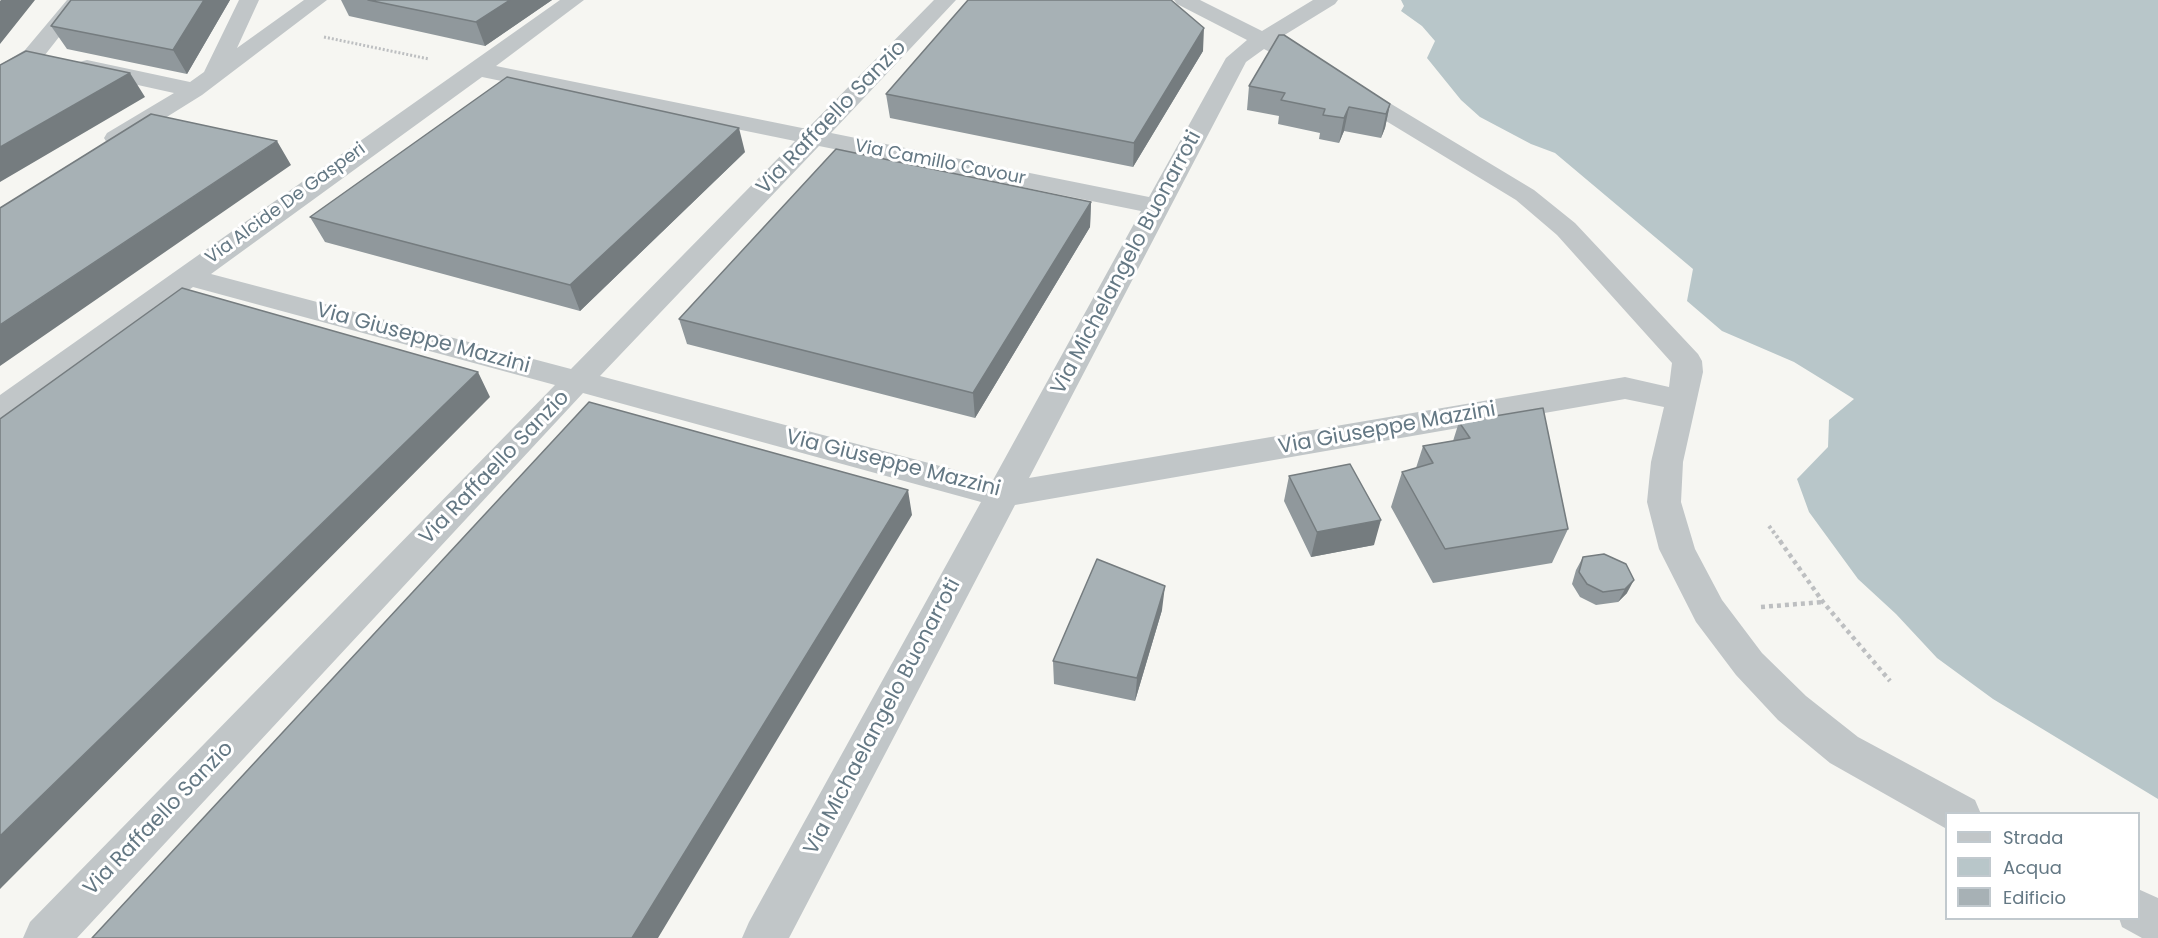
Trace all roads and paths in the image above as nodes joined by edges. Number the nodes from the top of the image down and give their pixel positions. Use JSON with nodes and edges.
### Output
{"nodes":[{"id":1,"x":78,"y":0,"type":"edge"},
{"id":2,"x":251,"y":0,"type":"edge"},
{"id":3,"x":308,"y":0,"type":"edge"},
{"id":4,"x":317,"y":0,"type":"edge"},
{"id":5,"x":574,"y":0,"type":"edge"},
{"id":6,"x":946,"y":0,"type":"edge"},
{"id":7,"x":1184,"y":0,"type":"edge"},
{"id":8,"x":1328,"y":0,"type":"edge"},
{"id":9,"x":280,"y":28,"type":"junction"},
{"id":10,"x":1263,"y":39,"type":"junction"},
{"id":11,"x":33,"y":55,"type":"junction"},
{"id":12,"x":476,"y":69,"type":"junction"},
{"id":13,"x":0,"y":74,"type":"edge"},
{"id":14,"x":214,"y":74,"type":"junction"},
{"id":15,"x":194,"y":90,"type":"junction"},
{"id":16,"x":812,"y":137,"type":"junction"},
{"id":17,"x":97,"y":150,"type":"edge"},
{"id":18,"x":1158,"y":207,"type":"junction"},
{"id":19,"x":187,"y":276,"type":"junction"},
{"id":20,"x":578,"y":380,"type":"junction"},
{"id":21,"x":1681,"y":400,"type":"junction"},
{"id":22,"x":0,"y":411,"type":"edge"},
{"id":23,"x":1002,"y":495,"type":"junction"},
{"id":24,"x":1769,"y":526,"type":"dead end"},
{"id":25,"x":1823,"y":602,"type":"junction"},
{"id":26,"x":1709,"y":610,"type":"junction"},
{"id":27,"x":1890,"y":681,"type":"dead end"},
{"id":28,"x":1958,"y":812,"type":"edge"},
{"id":29,"x":2140,"y":912,"type":"edge"},
{"id":30,"x":2158,"y":922,"type":"edge"},
{"id":31,"x":46,"y":938,"type":"edge"},
{"id":32,"x":765,"y":938,"type":"edge"}],
"edges":[{"from":1,"to":11,"type":"street"},
{"from":2,"to":3,"type":"street"},
{"from":2,"to":14,"type":"street"},
{"from":4,"to":9,"type":"street"},
{"from":5,"to":12,"type":"street","name":"Via Alcide De Gasperi"},
{"from":6,"to":16,"type":"street","name":"Via Raffaello Sanzio"},
{"from":7,"to":10,"type":"street"},
{"from":8,"to":10,"type":"street","name":"Via Michelangelo Buonarroti"},
{"from":9,"to":12,"type":"path"},
{"from":9,"to":14,"type":"street"},
{"from":10,"to":18,"type":"street","name":"Via Michelangelo Buonarroti"},
{"from":10,"to":21,"type":"street"},
{"from":11,"to":13,"type":"street"},
{"from":11,"to":15,"type":"street"},
{"from":12,"to":16,"type":"street","name":"Via Camillo Cavour"},
{"from":12,"to":19,"type":"street","name":"Via Alcide De Gasperi"},
{"from":14,"to":15,"type":"street"},
{"from":15,"to":17,"type":"street"},
{"from":16,"to":18,"type":"street","name":"Via Camillo Cavour"},
{"from":16,"to":20,"type":"street","name":"Via Raffaello Sanzio"},
{"from":18,"to":23,"type":"street","name":"Via Michelangelo Buonarroti"},
{"from":19,"to":20,"type":"street","name":"Via Giuseppe Mazzini"},
{"from":19,"to":22,"type":"street","name":"Via Alcide De Gasperi"},
{"from":20,"to":23,"type":"street","name":"Via Giuseppe Mazzini"},
{"from":20,"to":31,"type":"street","name":"Via Raffaello Sanzio"},
{"from":21,"to":23,"type":"street","name":"Via Giuseppe Mazzini"},
{"from":21,"to":26,"type":"street"},
{"from":23,"to":32,"type":"street","name":"Via Michaelangelo Buonarroti"},
{"from":24,"to":25,"type":"path"},
{"from":25,"to":26,"type":"path"},
{"from":25,"to":27,"type":"path"},
{"from":26,"to":28,"type":"street"},
{"from":29,"to":30,"type":"street"}]}
